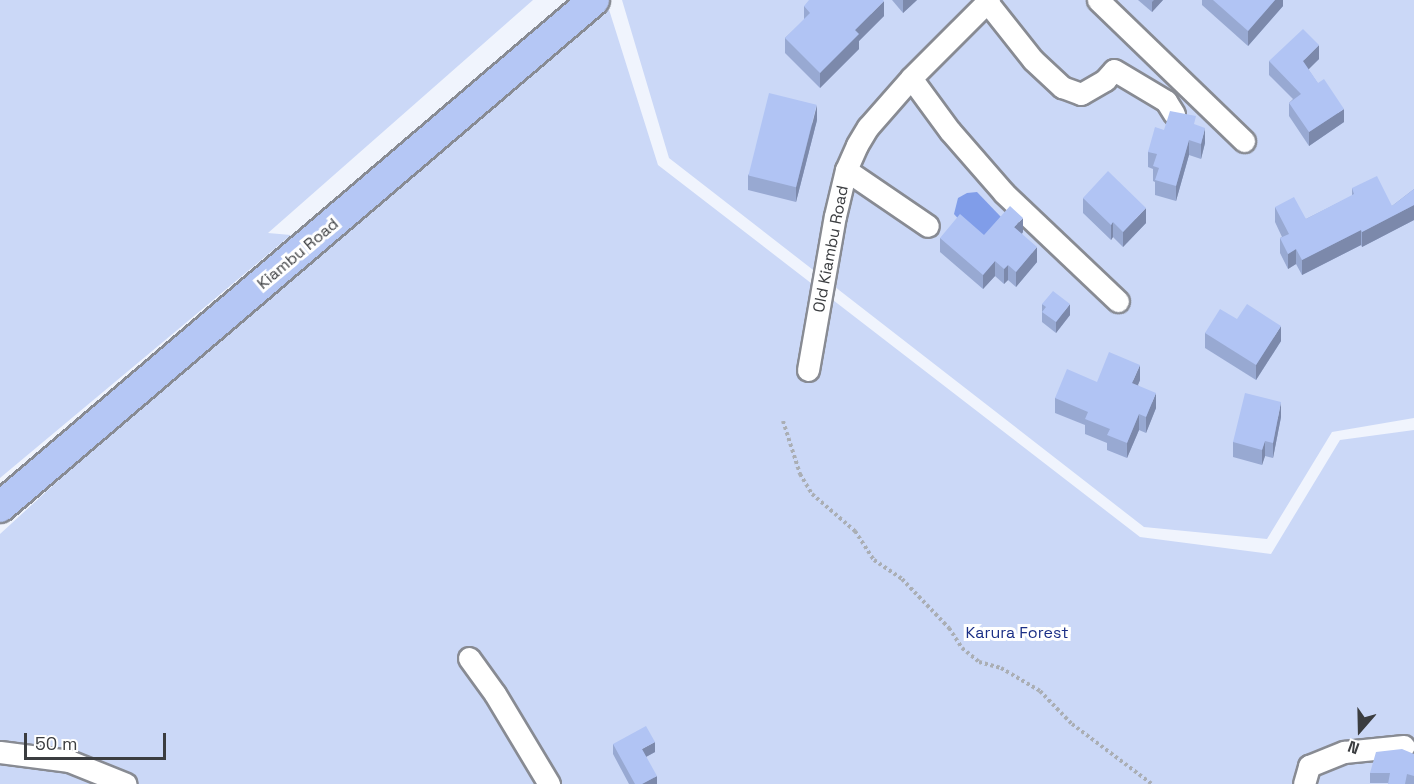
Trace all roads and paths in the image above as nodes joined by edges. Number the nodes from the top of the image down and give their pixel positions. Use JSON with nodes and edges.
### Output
{"nodes":[{"id":1,"x":594,"y":0,"type":"edge"},
{"id":2,"x":1098,"y":0,"type":"edge"},
{"id":3,"x":988,"y":1,"type":"edge"},
{"id":4,"x":911,"y":78,"type":"junction"},
{"id":5,"x":1174,"y":114,"type":"edge"},
{"id":6,"x":1244,"y":141,"type":"dead end"},
{"id":7,"x":846,"y":170,"type":"junction"},
{"id":8,"x":928,"y":226,"type":"dead end"},
{"id":9,"x":1118,"y":301,"type":"dead end"},
{"id":10,"x":808,"y":370,"type":"dead end"},
{"id":11,"x":783,"y":421,"type":"dead end"},
{"id":12,"x":0,"y":507,"type":"edge"},
{"id":13,"x":469,"y":658,"type":"dead end"},
{"id":14,"x":1404,"y":746,"type":"dead end"},
{"id":15,"x":0,"y":752,"type":"edge"},
{"id":16,"x":1152,"y":783,"type":"edge"},
{"id":17,"x":126,"y":784,"type":"edge"},
{"id":18,"x":549,"y":784,"type":"edge"},
{"id":19,"x":1305,"y":784,"type":"edge"}],
"edges":[{"from":1,"to":12,"type":"highway","name":"Kiambu Road"},
{"from":2,"to":6,"type":"street"},
{"from":3,"to":4,"type":"street","name":"Old Kiambu Road"},
{"from":3,"to":5,"type":"street"},
{"from":4,"to":7,"type":"street","name":"Old Kiambu Road"},
{"from":4,"to":9,"type":"street"},
{"from":7,"to":8,"type":"street"},
{"from":7,"to":10,"type":"street","name":"Old Kiambu Road"},
{"from":11,"to":16,"type":"path"},
{"from":13,"to":18,"type":"street"},
{"from":14,"to":19,"type":"street"},
{"from":15,"to":17,"type":"street"}]}
